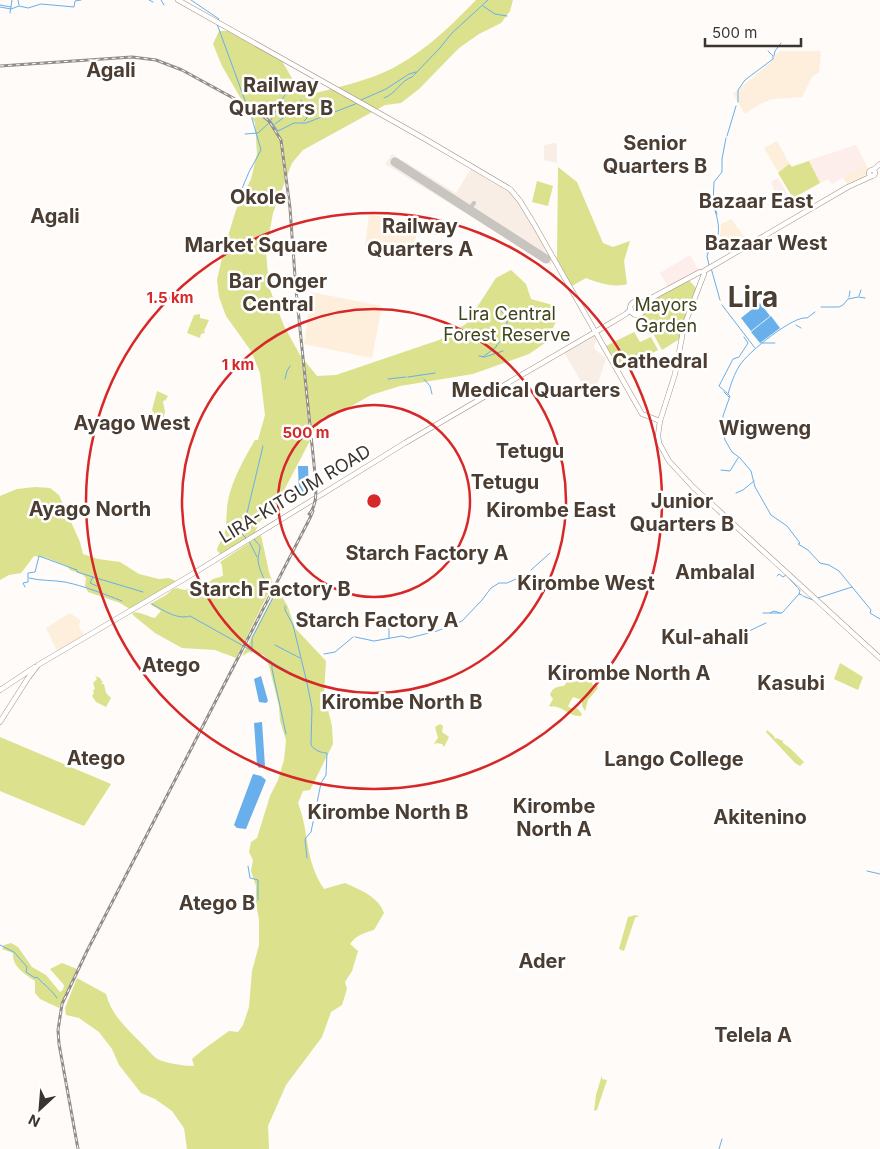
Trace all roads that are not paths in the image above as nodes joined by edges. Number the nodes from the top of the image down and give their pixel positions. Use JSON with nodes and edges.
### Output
{"nodes":[{"id":1,"x":178,"y":0,"type":"edge"},
{"id":2,"x":338,"y":83,"type":"dead end"},
{"id":3,"x":335,"y":89,"type":"junction"},
{"id":4,"x":880,"y":165,"type":"edge"},
{"id":5,"x":873,"y":174,"type":"junction"},
{"id":6,"x":880,"y":174,"type":"edge"},
{"id":7,"x":702,"y":273,"type":"junction"},
{"id":8,"x":646,"y":303,"type":"junction"},
{"id":9,"x":632,"y":311,"type":"junction"},
{"id":10,"x":596,"y":332,"type":"junction"},
{"id":11,"x":660,"y":421,"type":"junction"},
{"id":12,"x":880,"y":658,"type":"edge"},
{"id":13,"x":38,"y":666,"type":"junction"},
{"id":14,"x":0,"y":690,"type":"edge"},
{"id":15,"x":0,"y":722,"type":"edge"}],
"edges":[{"from":1,"to":3,"type":"main road"},
{"from":2,"to":3,"type":"main road"},
{"from":3,"to":10,"type":"main road"},
{"from":4,"to":5,"type":"main road"},
{"from":5,"to":6,"type":"main road"},
{"from":5,"to":7,"type":"main road"},
{"from":7,"to":8,"type":"main road"},
{"from":7,"to":11,"type":"main road"},
{"from":8,"to":9,"type":"main road"},
{"from":8,"to":9,"type":"main road"},
{"from":9,"to":10,"type":"main road","name":"LIRA-KITGUM ROAD"},
{"from":10,"to":11,"type":"main road"},
{"from":10,"to":13,"type":"main road","name":"LIRA-KITGUM ROAD"},
{"from":11,"to":12,"type":"main road"},
{"from":13,"to":14,"type":"main road"},
{"from":13,"to":15,"type":"main road","name":"LIRA-KITGUM ROAD"}]}
